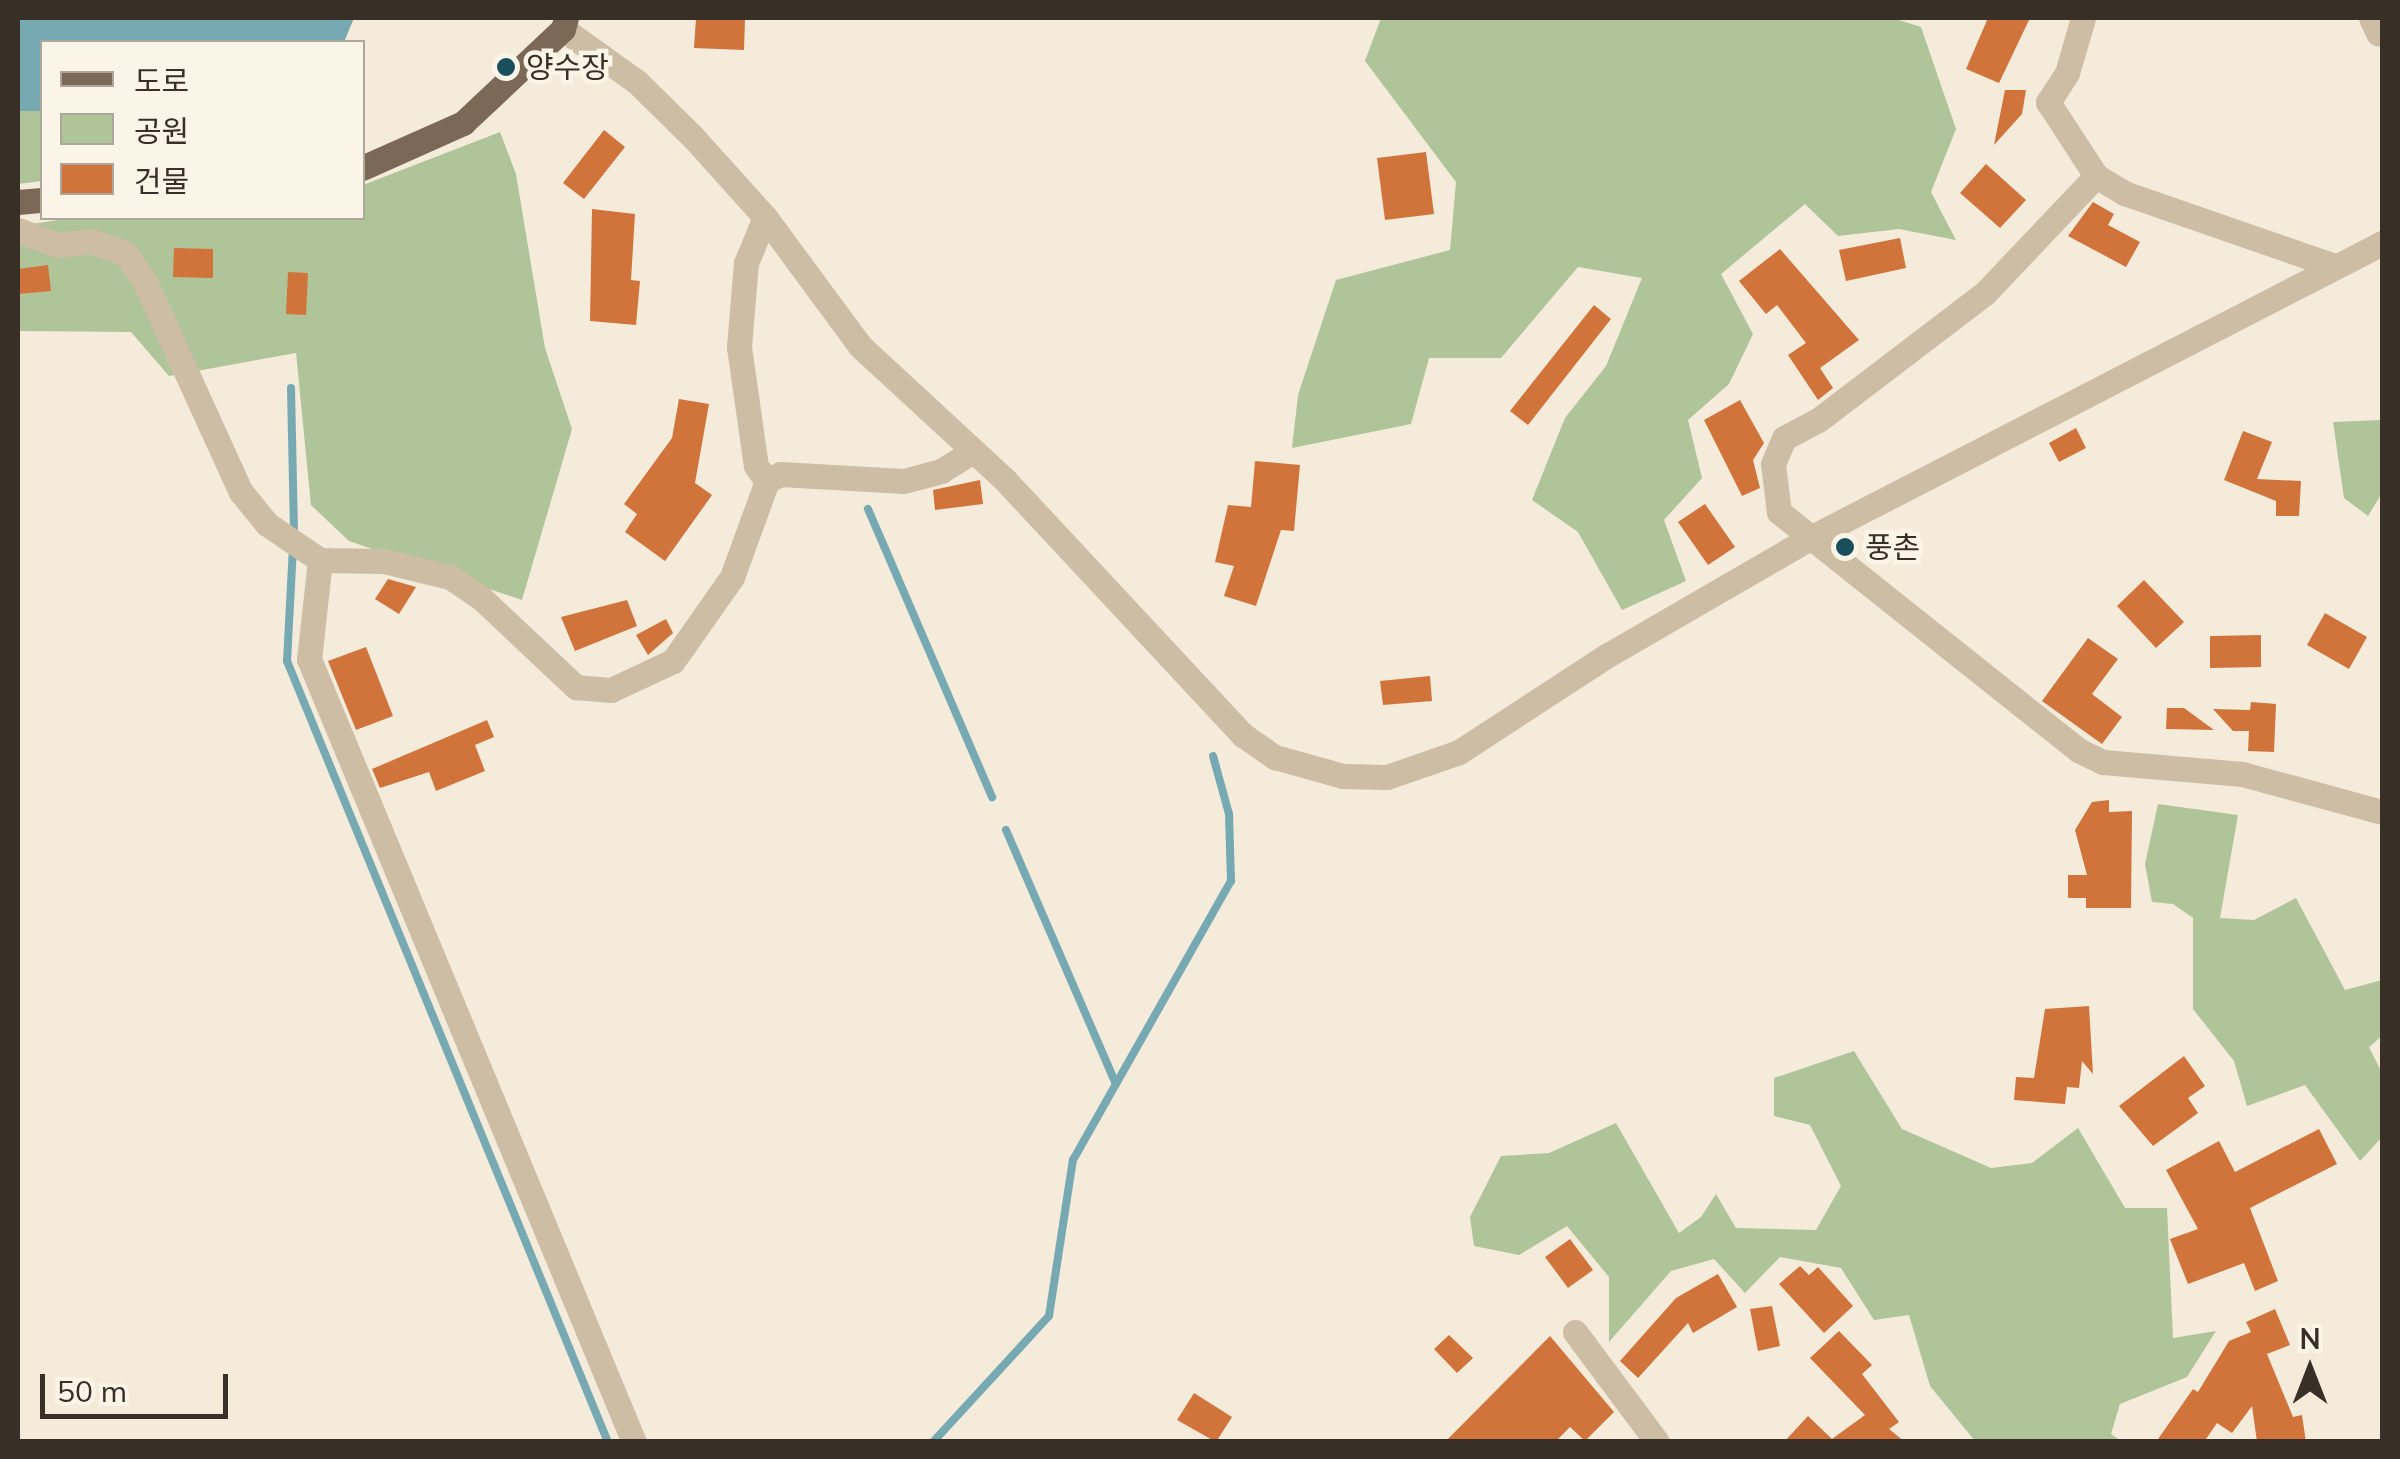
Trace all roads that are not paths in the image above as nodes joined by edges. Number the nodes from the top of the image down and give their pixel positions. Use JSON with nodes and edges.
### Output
{"nodes":[{"id":1,"x":2083,"y":18,"type":"edge"},
{"id":2,"x":564,"y":23,"type":"edge"},
{"id":3,"x":365,"y":167,"type":"edge"},
{"id":4,"x":2096,"y":176,"type":"junction"},
{"id":5,"x":764,"y":217,"type":"junction"},
{"id":6,"x":18,"y":230,"type":"edge"},
{"id":7,"x":2382,"y":243,"type":"edge"},
{"id":8,"x":2335,"y":266,"type":"junction"},
{"id":9,"x":973,"y":452,"type":"junction"},
{"id":10,"x":767,"y":482,"type":"junction"},
{"id":11,"x":1810,"y":538,"type":"junction"},
{"id":12,"x":303,"y":548,"type":"junction"},
{"id":13,"x":2382,"y":812,"type":"edge"},
{"id":14,"x":1576,"y":1332,"type":"dead end"},
{"id":15,"x":634,"y":1442,"type":"edge"},
{"id":16,"x":1657,"y":1442,"type":"edge"}],
"edges":[{"from":1,"to":4,"type":"street"},
{"from":2,"to":3,"type":"main road"},
{"from":2,"to":5,"type":"street"},
{"from":4,"to":8,"type":"street"},
{"from":4,"to":11,"type":"street"},
{"from":5,"to":9,"type":"street"},
{"from":5,"to":10,"type":"street"},
{"from":6,"to":12,"type":"street"},
{"from":7,"to":8,"type":"street"},
{"from":8,"to":11,"type":"street"},
{"from":9,"to":10,"type":"street"},
{"from":9,"to":11,"type":"street"},
{"from":10,"to":12,"type":"street"},
{"from":11,"to":13,"type":"street"},
{"from":12,"to":15,"type":"street"},
{"from":14,"to":16,"type":"street"}]}
